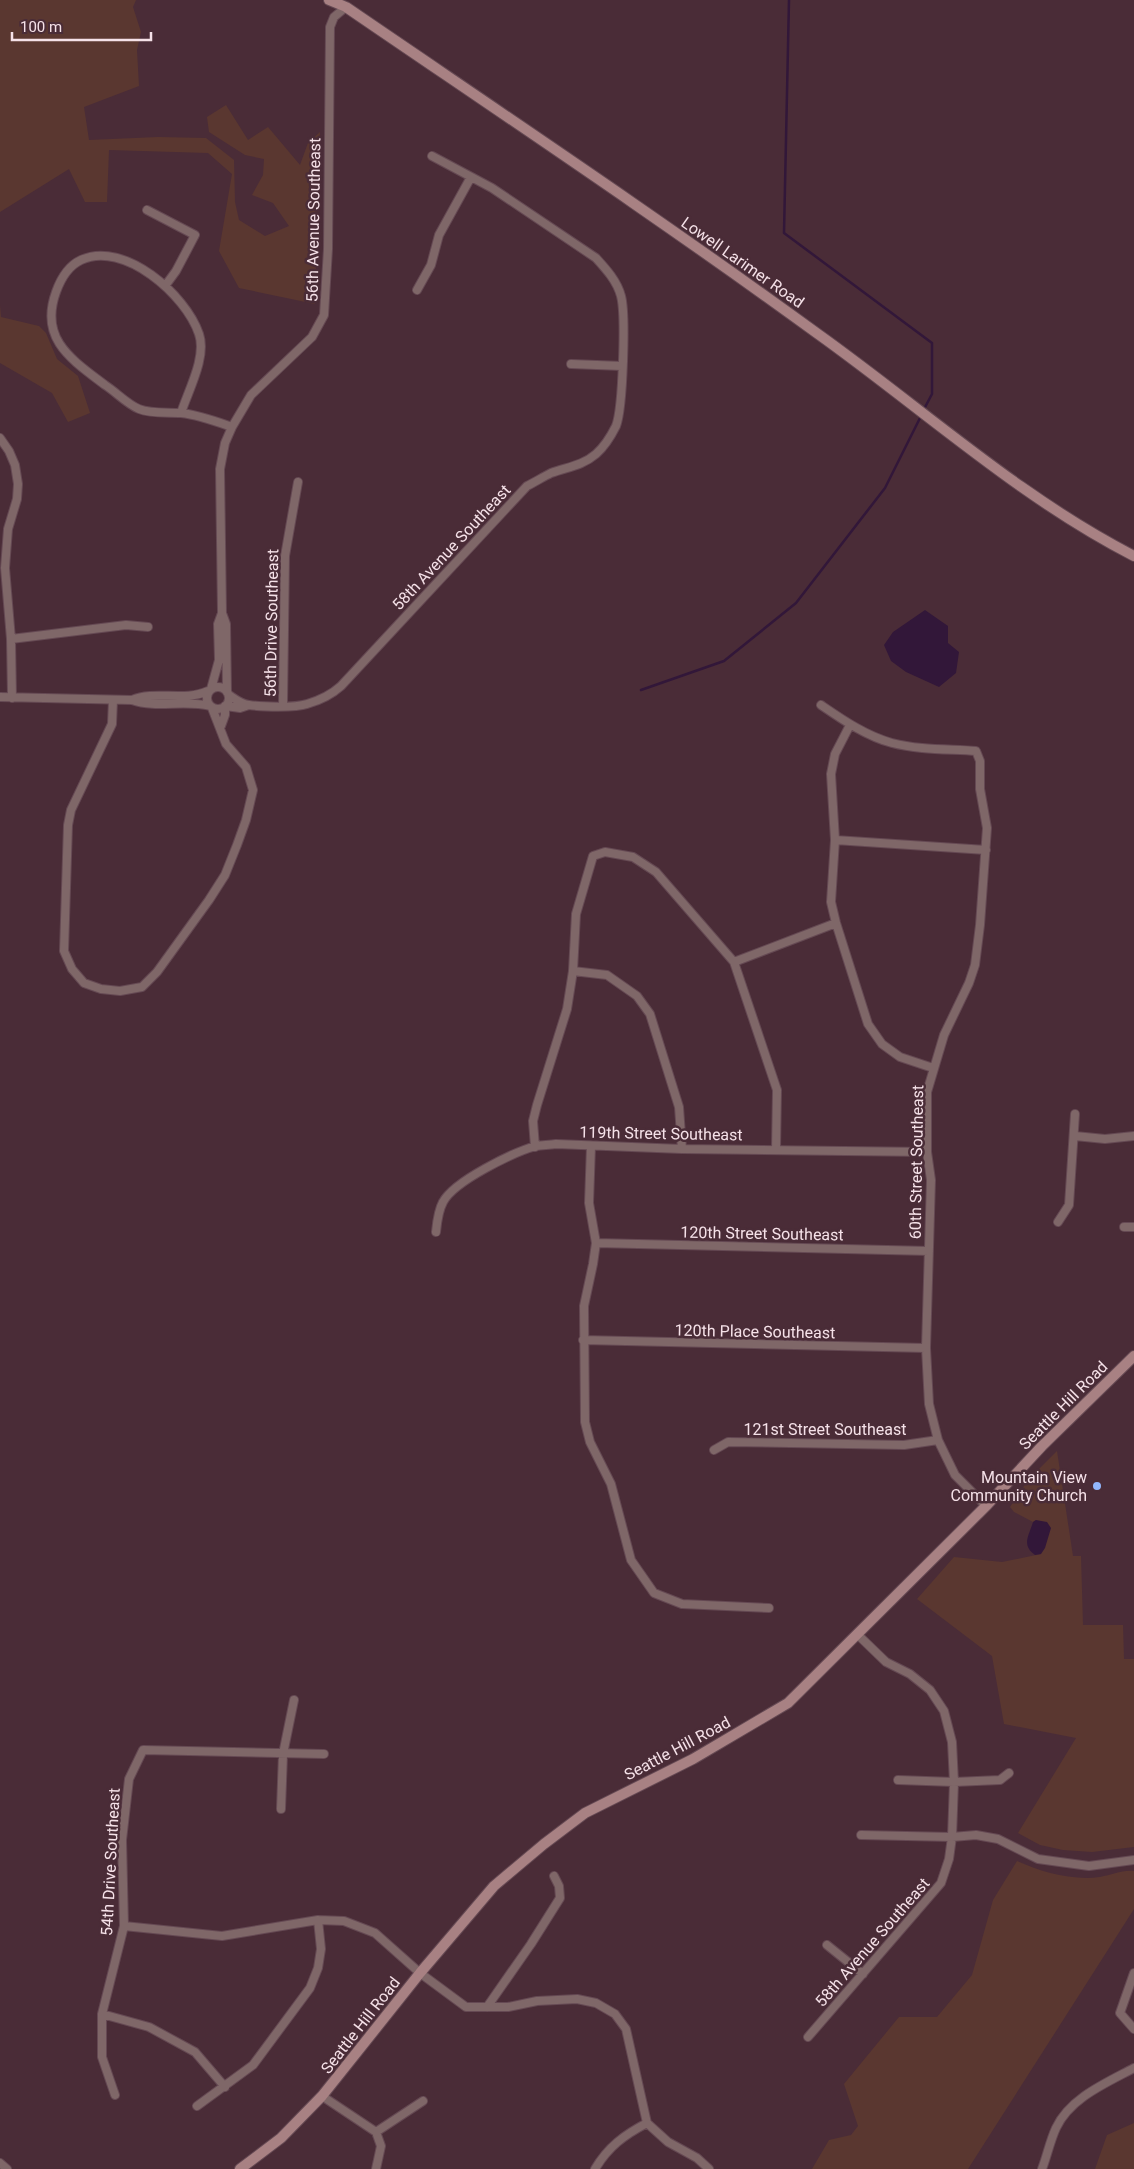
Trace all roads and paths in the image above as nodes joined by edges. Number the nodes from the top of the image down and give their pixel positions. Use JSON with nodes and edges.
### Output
{"nodes":[{"id":1,"x":329,"y":0,"type":"edge"},
{"id":2,"x":346,"y":6,"type":"junction"},
{"id":3,"x":432,"y":156,"type":"dead end"},
{"id":4,"x":471,"y":177,"type":"junction"},
{"id":5,"x":147,"y":210,"type":"dead end"},
{"id":6,"x":166,"y":286,"type":"junction"},
{"id":7,"x":417,"y":290,"type":"dead end"},
{"id":8,"x":622,"y":363,"type":"junction"},
{"id":9,"x":571,"y":364,"type":"dead end"},
{"id":10,"x":181,"y":413,"type":"junction"},
{"id":11,"x":232,"y":427,"type":"junction"},
{"id":12,"x":0,"y":438,"type":"edge"},
{"id":13,"x":298,"y":482,"type":"dead end"},
{"id":14,"x":4,"y":528,"type":"edge"},
{"id":15,"x":1134,"y":556,"type":"edge"},
{"id":16,"x":222,"y":613,"type":"junction"},
{"id":17,"x":148,"y":626,"type":"dead end"},
{"id":18,"x":11,"y":639,"type":"junction"},
{"id":19,"x":209,"y":690,"type":"junction"},
{"id":20,"x":228,"y":693,"type":"junction"},
{"id":21,"x":0,"y":698,"type":"edge"},
{"id":22,"x":12,"y":698,"type":"junction"},
{"id":23,"x":113,"y":700,"type":"junction"},
{"id":24,"x":132,"y":700,"type":"junction"},
{"id":25,"x":249,"y":705,"type":"junction"},
{"id":26,"x":283,"y":705,"type":"junction"},
{"id":27,"x":821,"y":705,"type":"dead end"},
{"id":28,"x":225,"y":706,"type":"junction"},
{"id":29,"x":211,"y":707,"type":"junction"},
{"id":30,"x":850,"y":725,"type":"junction"},
{"id":31,"x":221,"y":726,"type":"junction"},
{"id":32,"x":835,"y":840,"type":"junction"},
{"id":33,"x":986,"y":850,"type":"junction"},
{"id":34,"x":836,"y":923,"type":"junction"},
{"id":35,"x":734,"y":962,"type":"junction"},
{"id":36,"x":573,"y":971,"type":"junction"},
{"id":37,"x":933,"y":1068,"type":"junction"},
{"id":38,"x":1075,"y":1114,"type":"dead end"},
{"id":39,"x":1075,"y":1136,"type":"junction"},
{"id":40,"x":1134,"y":1136,"type":"edge"},
{"id":41,"x":591,"y":1146,"type":"junction"},
{"id":42,"x":536,"y":1147,"type":"junction"},
{"id":43,"x":682,"y":1149,"type":"junction"},
{"id":44,"x":776,"y":1150,"type":"junction"},
{"id":45,"x":927,"y":1152,"type":"junction"},
{"id":46,"x":1058,"y":1222,"type":"dead end"},
{"id":47,"x":1124,"y":1227,"type":"dead end"},
{"id":48,"x":1134,"y":1227,"type":"edge"},
{"id":49,"x":436,"y":1232,"type":"dead end"},
{"id":50,"x":596,"y":1243,"type":"junction"},
{"id":51,"x":929,"y":1251,"type":"junction"},
{"id":52,"x":583,"y":1340,"type":"junction"},
{"id":53,"x":926,"y":1348,"type":"junction"},
{"id":54,"x":1134,"y":1356,"type":"edge"},
{"id":55,"x":938,"y":1440,"type":"junction"},
{"id":56,"x":714,"y":1450,"type":"dead end"},
{"id":57,"x":986,"y":1506,"type":"junction"},
{"id":58,"x":769,"y":1608,"type":"dead end"},
{"id":59,"x":857,"y":1634,"type":"junction"},
{"id":60,"x":294,"y":1700,"type":"dead end"},
{"id":61,"x":283,"y":1754,"type":"junction"},
{"id":62,"x":324,"y":1754,"type":"dead end"},
{"id":63,"x":1009,"y":1773,"type":"dead end"},
{"id":64,"x":898,"y":1780,"type":"dead end"},
{"id":65,"x":954,"y":1782,"type":"junction"},
{"id":66,"x":281,"y":1809,"type":"dead end"},
{"id":67,"x":860,"y":1834,"type":"dead end"},
{"id":68,"x":952,"y":1837,"type":"junction"},
{"id":69,"x":1134,"y":1860,"type":"edge"},
{"id":70,"x":554,"y":1876,"type":"dead end"},
{"id":71,"x":318,"y":1920,"type":"junction"},
{"id":72,"x":124,"y":1926,"type":"junction"},
{"id":73,"x":828,"y":1944,"type":"dead end"},
{"id":74,"x":1134,"y":1973,"type":"edge"},
{"id":75,"x":420,"y":1974,"type":"junction"},
{"id":76,"x":863,"y":1974,"type":"junction"},
{"id":77,"x":487,"y":2007,"type":"junction"},
{"id":78,"x":102,"y":2014,"type":"junction"},
{"id":79,"x":1134,"y":2029,"type":"edge"},
{"id":80,"x":808,"y":2037,"type":"dead end"},
{"id":81,"x":1134,"y":2068,"type":"edge"},
{"id":82,"x":225,"y":2087,"type":"junction"},
{"id":83,"x":115,"y":2095,"type":"dead end"},
{"id":84,"x":322,"y":2096,"type":"junction"},
{"id":85,"x":423,"y":2101,"type":"dead end"},
{"id":86,"x":198,"y":2106,"type":"dead end"},
{"id":87,"x":647,"y":2124,"type":"junction"},
{"id":88,"x":376,"y":2132,"type":"junction"},
{"id":89,"x":0,"y":2163,"type":"edge"},
{"id":90,"x":7,"y":2169,"type":"edge"},
{"id":91,"x":240,"y":2169,"type":"edge"},
{"id":92,"x":376,"y":2169,"type":"edge"},
{"id":93,"x":595,"y":2169,"type":"edge"},
{"id":94,"x":709,"y":2169,"type":"edge"},
{"id":95,"x":1042,"y":2169,"type":"edge"}],
"edges":[{"from":1,"to":2,"type":"main road","name":"Lowell Larimer Road"},
{"from":2,"to":11,"type":"street","name":"56th Avenue Southeast"},
{"from":2,"to":15,"type":"main road","name":"Lowell Larimer Road"},
{"from":3,"to":4,"type":"street","name":"58th Avenue Southeast"},
{"from":4,"to":7,"type":"street"},
{"from":4,"to":8,"type":"street","name":"58th Avenue Southeast"},
{"from":5,"to":6,"type":"street"},
{"from":6,"to":10,"type":"street"},
{"from":6,"to":10,"type":"street"},
{"from":8,"to":9,"type":"street"},
{"from":8,"to":26,"type":"street","name":"58th Avenue Southeast"},
{"from":10,"to":11,"type":"street"},
{"from":11,"to":16,"type":"street","name":"56th Avenue Southeast"},
{"from":12,"to":14,"type":"street"},
{"from":13,"to":26,"type":"street","name":"56th Drive Southeast"},
{"from":14,"to":18,"type":"street"},
{"from":16,"to":19,"type":"street","name":"56th Avenue Southeast"},
{"from":16,"to":20,"type":"street","name":"56th Avenue Southeast"},
{"from":17,"to":18,"type":"street"},
{"from":18,"to":22,"type":"street"},
{"from":19,"to":20,"type":"street"},
{"from":19,"to":24,"type":"street"},
{"from":19,"to":29,"type":"street"},
{"from":20,"to":25,"type":"street","name":"58th Avenue Southeast"},
{"from":20,"to":28,"type":"street"},
{"from":21,"to":22,"type":"street"},
{"from":22,"to":23,"type":"street"},
{"from":23,"to":24,"type":"street"},
{"from":23,"to":31,"type":"street"},
{"from":24,"to":29,"type":"street"},
{"from":25,"to":26,"type":"street","name":"58th Avenue Southeast"},
{"from":25,"to":28,"type":"street","name":"58th Avenue Southeast"},
{"from":27,"to":30,"type":"street"},
{"from":28,"to":29,"type":"street"},
{"from":28,"to":31,"type":"street"},
{"from":29,"to":31,"type":"street"},
{"from":30,"to":32,"type":"street"},
{"from":30,"to":33,"type":"street","name":"60th Street Southeast"},
{"from":32,"to":33,"type":"street"},
{"from":32,"to":34,"type":"street"},
{"from":33,"to":37,"type":"street","name":"60th Street Southeast"},
{"from":34,"to":35,"type":"street"},
{"from":34,"to":37,"type":"street"},
{"from":35,"to":36,"type":"street"},
{"from":35,"to":44,"type":"street"},
{"from":36,"to":42,"type":"street"},
{"from":36,"to":43,"type":"street"},
{"from":37,"to":45,"type":"street","name":"60th Street Southeast"},
{"from":38,"to":39,"type":"street"},
{"from":39,"to":40,"type":"street"},
{"from":39,"to":46,"type":"street"},
{"from":41,"to":42,"type":"street","name":"119th Street Southeast"},
{"from":41,"to":43,"type":"street","name":"119th Street Southeast"},
{"from":41,"to":50,"type":"street"},
{"from":42,"to":49,"type":"street","name":"119th Street Southeast"},
{"from":43,"to":44,"type":"street","name":"119th Street Southeast"},
{"from":44,"to":45,"type":"street","name":"119th Street Southeast"},
{"from":45,"to":51,"type":"street","name":"60th Street Southeast"},
{"from":47,"to":48,"type":"street"},
{"from":50,"to":51,"type":"street","name":"120th Street Southeast"},
{"from":50,"to":52,"type":"street"},
{"from":51,"to":53,"type":"street","name":"60th Street Southeast"},
{"from":52,"to":53,"type":"street","name":"120th Place Southeast"},
{"from":52,"to":58,"type":"street"},
{"from":53,"to":55,"type":"street","name":"60th Street Southeast"},
{"from":54,"to":57,"type":"main road","name":"Seattle Hill Road"},
{"from":55,"to":56,"type":"street","name":"121st Street Southeast"},
{"from":55,"to":57,"type":"street","name":"60th Street Southeast"},
{"from":57,"to":59,"type":"main road","name":"Seattle Hill Road"},
{"from":59,"to":65,"type":"street","name":"58th Avenue Southeast"},
{"from":59,"to":75,"type":"main road","name":"Seattle Hill Road"},
{"from":60,"to":61,"type":"street"},
{"from":61,"to":62,"type":"street","name":"54th Drive Southeast"},
{"from":61,"to":66,"type":"street"},
{"from":61,"to":72,"type":"street","name":"54th Drive Southeast"},
{"from":63,"to":65,"type":"street"},
{"from":64,"to":65,"type":"street"},
{"from":65,"to":68,"type":"street","name":"58th Avenue Southeast"},
{"from":67,"to":68,"type":"street"},
{"from":68,"to":69,"type":"street"},
{"from":68,"to":76,"type":"street","name":"58th Avenue Southeast"},
{"from":70,"to":77,"type":"street"},
{"from":71,"to":72,"type":"street"},
{"from":71,"to":75,"type":"street"},
{"from":71,"to":82,"type":"street"},
{"from":72,"to":78,"type":"street","name":"54th Drive Southeast"},
{"from":73,"to":76,"type":"street"},
{"from":74,"to":79,"type":"street"},
{"from":75,"to":77,"type":"street"},
{"from":75,"to":84,"type":"main road","name":"Seattle Hill Road"},
{"from":76,"to":80,"type":"street","name":"58th Avenue Southeast"},
{"from":77,"to":87,"type":"street"},
{"from":78,"to":82,"type":"street"},
{"from":78,"to":83,"type":"street","name":"54th Drive Southeast"},
{"from":81,"to":95,"type":"street"},
{"from":82,"to":86,"type":"street"},
{"from":84,"to":88,"type":"street"},
{"from":84,"to":91,"type":"main road","name":"Seattle Hill Road"},
{"from":85,"to":88,"type":"street"},
{"from":87,"to":93,"type":"street"},
{"from":87,"to":94,"type":"street"},
{"from":88,"to":92,"type":"street"},
{"from":89,"to":90,"type":"street"}]}
